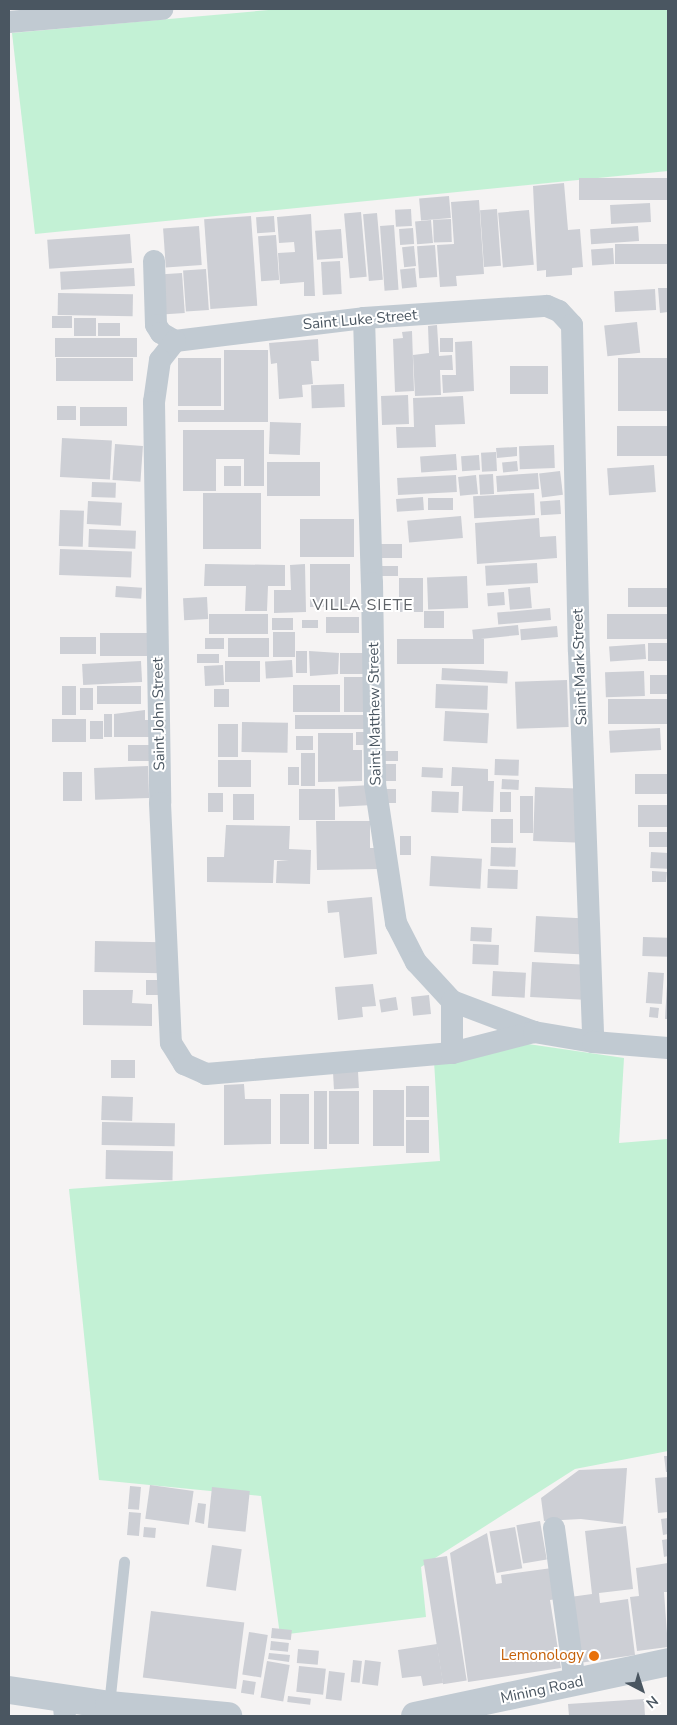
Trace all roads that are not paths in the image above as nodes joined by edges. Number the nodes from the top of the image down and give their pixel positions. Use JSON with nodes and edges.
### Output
{"nodes":[{"id":1,"x":162,"y":9,"type":"edge"},
{"id":2,"x":112,"y":11,"type":"edge"},
{"id":3,"x":9,"y":22,"type":"edge"},
{"id":4,"x":154,"y":261,"type":"dead end"},
{"id":5,"x":547,"y":306,"type":"joint"},
{"id":6,"x":364,"y":318,"type":"junction"},
{"id":7,"x":175,"y":341,"type":"junction"},
{"id":8,"x":452,"y":1001,"type":"junction"},
{"id":9,"x":534,"y":1032,"type":"junction"},
{"id":10,"x":593,"y":1042,"type":"junction"},
{"id":11,"x":668,"y":1048,"type":"edge"},
{"id":12,"x":452,"y":1053,"type":"junction"},
{"id":13,"x":554,"y":1528,"type":"dead end"},
{"id":14,"x":124,"y":1562,"type":"dead end"},
{"id":15,"x":668,"y":1662,"type":"edge"},
{"id":16,"x":575,"y":1683,"type":"junction"},
{"id":17,"x":9,"y":1690,"type":"edge"},
{"id":18,"x":109,"y":1705,"type":"junction"},
{"id":19,"x":64,"y":1707,"type":"edge"},
{"id":20,"x":228,"y":1716,"type":"edge"},
{"id":21,"x":415,"y":1716,"type":"edge"}],
"edges":[{"from":1,"to":2,"type":"street"},
{"from":2,"to":3,"type":"street"},
{"from":4,"to":7,"type":"street"},
{"from":5,"to":6,"type":"street","name":"Saint Luke Street"},
{"from":5,"to":10,"type":"street","name":"Saint Mark Street"},
{"from":6,"to":7,"type":"street","name":"Saint Luke Street"},
{"from":6,"to":8,"type":"street","name":"Saint Matthew Street"},
{"from":7,"to":12,"type":"street","name":"Saint John Street"},
{"from":8,"to":9,"type":"street","name":"Saint Matthew Street"},
{"from":8,"to":12,"type":"street"},
{"from":9,"to":10,"type":"street"},
{"from":9,"to":12,"type":"street"},
{"from":10,"to":11,"type":"street"},
{"from":13,"to":16,"type":"street"},
{"from":14,"to":18,"type":"lane"},
{"from":15,"to":16,"type":"street","name":"Mining Road"},
{"from":16,"to":21,"type":"street","name":"Mining Road"},
{"from":17,"to":19,"type":"street"},
{"from":18,"to":19,"type":"street"},
{"from":18,"to":20,"type":"street"}]}
